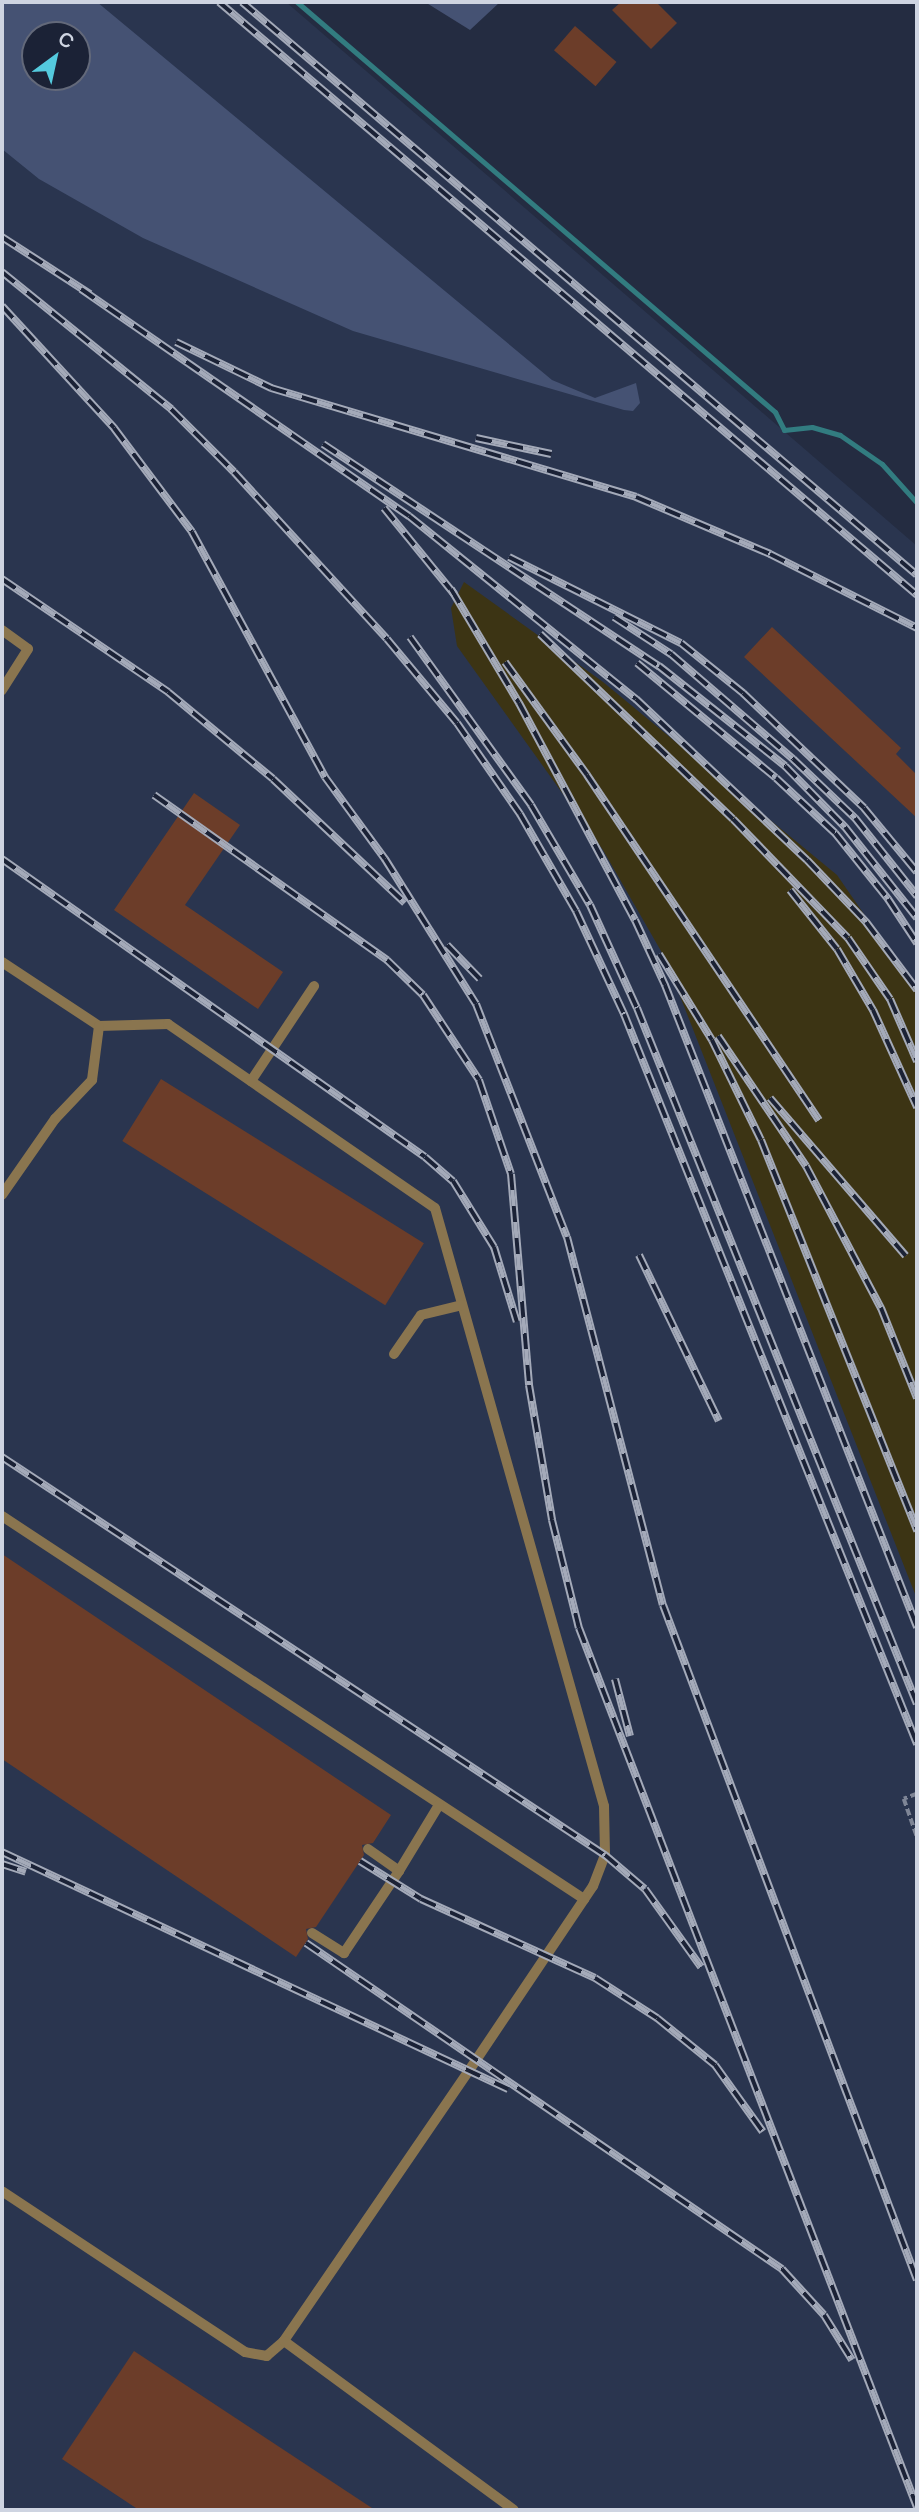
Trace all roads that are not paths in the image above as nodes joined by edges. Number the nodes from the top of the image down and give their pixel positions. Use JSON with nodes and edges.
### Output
{"nodes":[{"id":1,"x":2,"y":630,"type":"edge"},
{"id":2,"x":2,"y":690,"type":"edge"},
{"id":3,"x":2,"y":962,"type":"edge"},
{"id":4,"x":314,"y":986,"type":"dead end"},
{"id":5,"x":99,"y":1026,"type":"junction"},
{"id":6,"x":251,"y":1081,"type":"junction"},
{"id":7,"x":2,"y":1195,"type":"edge"},
{"id":8,"x":462,"y":1305,"type":"junction"},
{"id":9,"x":394,"y":1354,"type":"dead end"},
{"id":10,"x":2,"y":1516,"type":"edge"},
{"id":11,"x":439,"y":1805,"type":"junction"},
{"id":12,"x":368,"y":1849,"type":"dead end"},
{"id":13,"x":399,"y":1871,"type":"junction"},
{"id":14,"x":584,"y":1899,"type":"junction"},
{"id":15,"x":312,"y":1933,"type":"dead end"},
{"id":16,"x":2,"y":2191,"type":"edge"},
{"id":17,"x":284,"y":2341,"type":"junction"},
{"id":18,"x":514,"y":2510,"type":"edge"}],
"edges":[{"from":1,"to":2,"type":"lane"},
{"from":3,"to":5,"type":"lane"},
{"from":4,"to":6,"type":"lane"},
{"from":5,"to":6,"type":"lane"},
{"from":5,"to":7,"type":"lane"},
{"from":6,"to":8,"type":"lane"},
{"from":8,"to":9,"type":"lane"},
{"from":8,"to":14,"type":"lane"},
{"from":10,"to":11,"type":"lane"},
{"from":11,"to":13,"type":"lane"},
{"from":11,"to":14,"type":"lane"},
{"from":12,"to":13,"type":"lane"},
{"from":13,"to":15,"type":"lane"},
{"from":14,"to":17,"type":"lane"},
{"from":16,"to":17,"type":"lane"},
{"from":17,"to":18,"type":"lane"}]}
